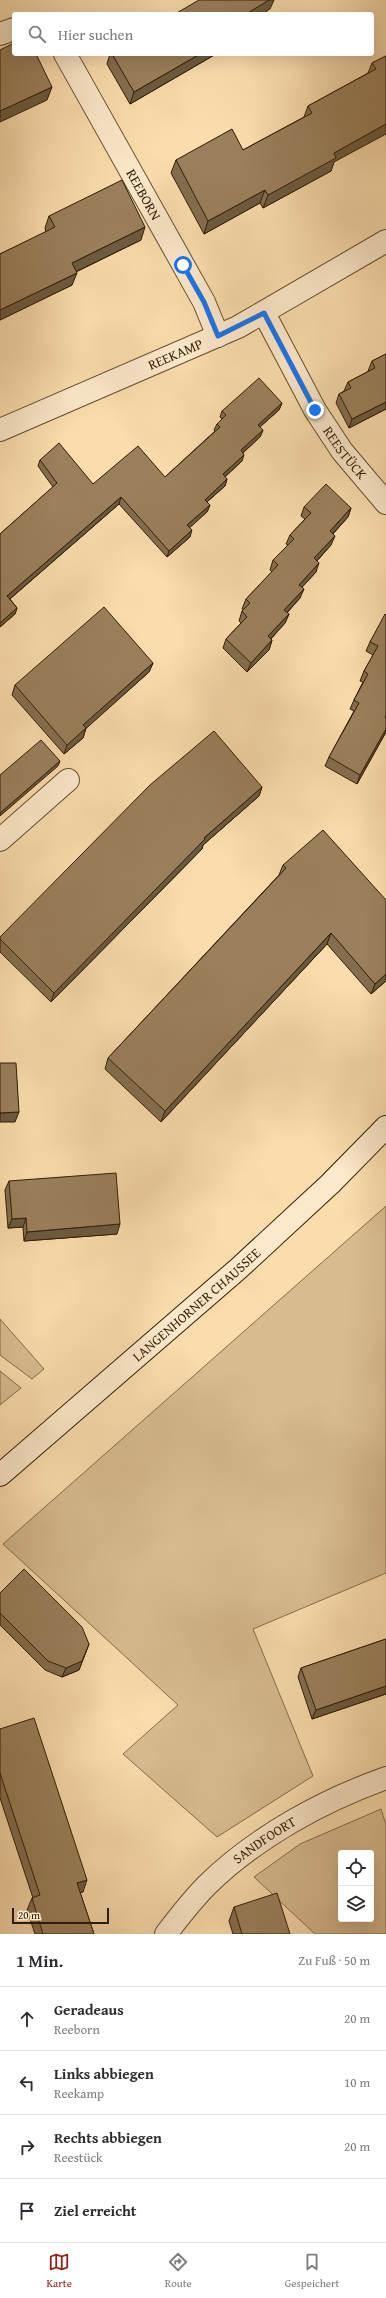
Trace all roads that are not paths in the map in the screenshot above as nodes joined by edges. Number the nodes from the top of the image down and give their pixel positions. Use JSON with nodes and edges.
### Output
{"nodes":[{"id":1,"x":12,"y":30,"type":"edge"},
{"id":2,"x":0,"y":34,"type":"edge"},
{"id":3,"x":66,"y":56,"type":"edge"},
{"id":4,"x":386,"y":241,"type":"edge"},
{"id":5,"x":264,"y":313,"type":"junction"},
{"id":6,"x":218,"y":336,"type":"junction"},
{"id":7,"x":0,"y":430,"type":"edge"},
{"id":8,"x":386,"y":503,"type":"edge"},
{"id":9,"x":68,"y":780,"type":"dead end"},
{"id":10,"x":0,"y":840,"type":"edge"},
{"id":11,"x":386,"y":1127,"type":"edge"},
{"id":12,"x":0,"y":1475,"type":"edge"},
{"id":13,"x":386,"y":1778,"type":"edge"},
{"id":14,"x":166,"y":1934,"type":"edge"}],
"edges":[{"from":1,"to":2,"type":"street"},
{"from":3,"to":6,"type":"street","name":"REEBORN"},
{"from":4,"to":5,"type":"street","name":"REEKAMP"},
{"from":5,"to":6,"type":"street","name":"REEKAMP"},
{"from":5,"to":8,"type":"street","name":"REESTÜCK"},
{"from":6,"to":7,"type":"street","name":"REEKAMP"},
{"from":9,"to":10,"type":"street"},
{"from":11,"to":12,"type":"street","name":"LANGENHORNER CHAUSSEE"},
{"from":13,"to":14,"type":"street","name":"SANDFOORT"}]}
